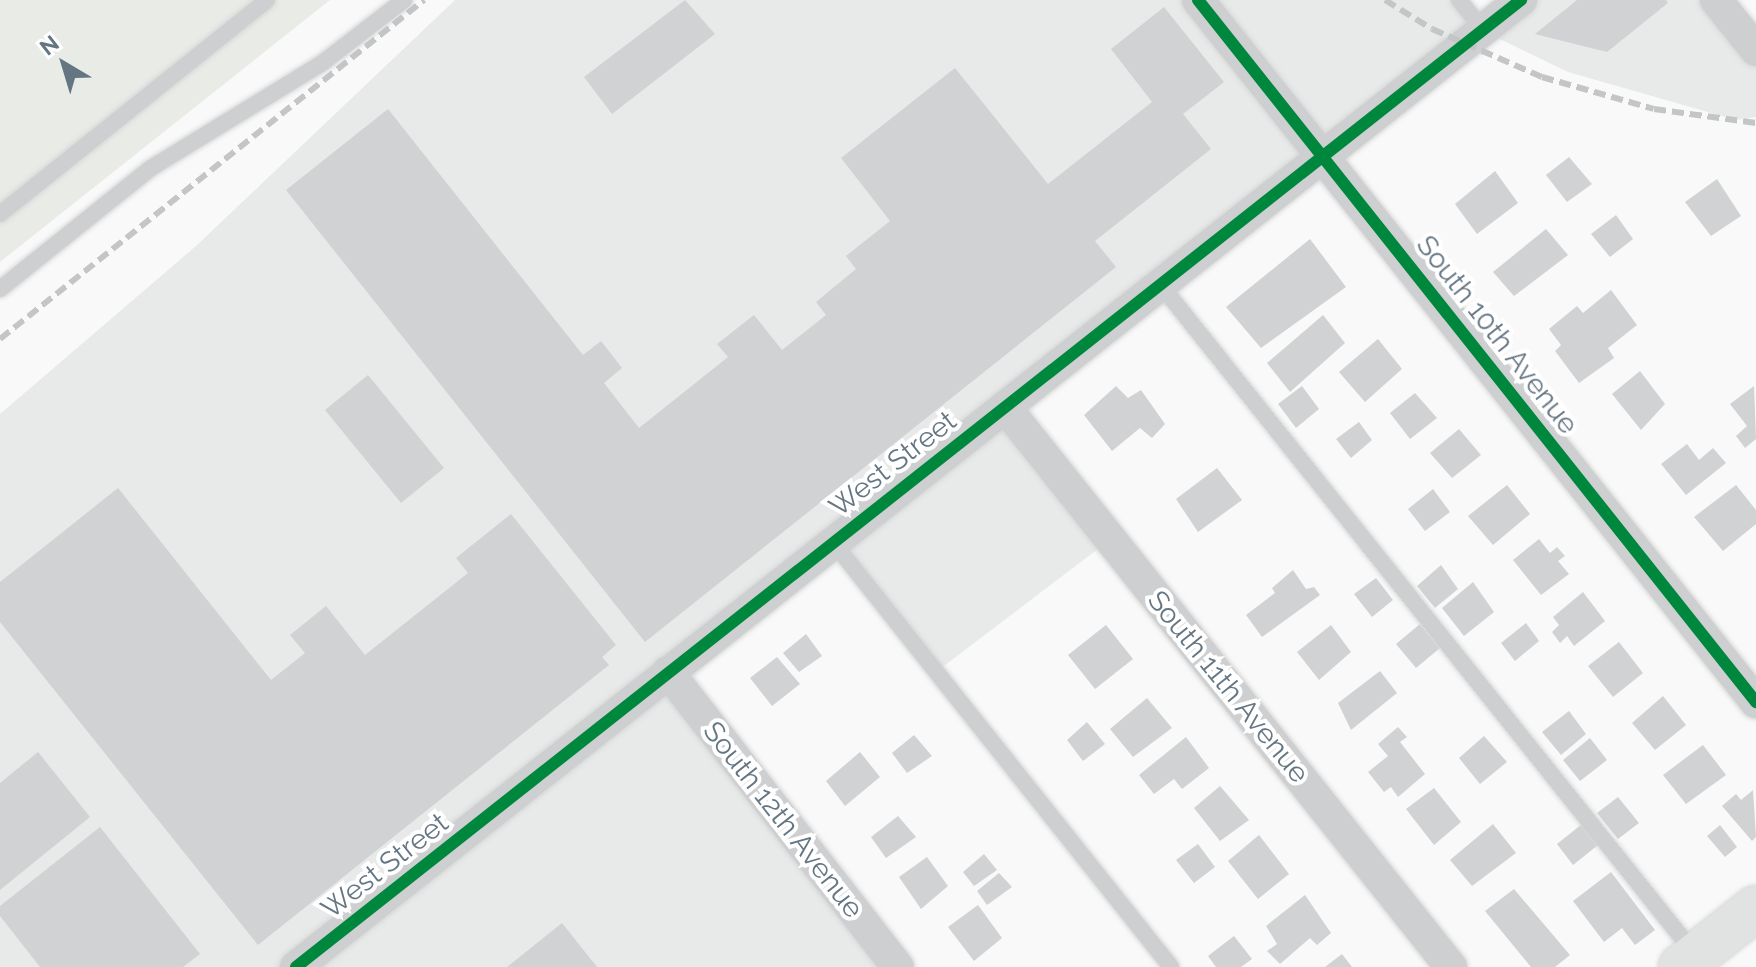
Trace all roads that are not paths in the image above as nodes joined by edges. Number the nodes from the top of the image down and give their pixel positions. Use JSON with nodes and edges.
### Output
{"nodes":[{"id":1,"x":267,"y":0,"type":"edge"},
{"id":2,"x":404,"y":0,"type":"edge"},
{"id":3,"x":1198,"y":0,"type":"edge"},
{"id":4,"x":1459,"y":0,"type":"edge"},
{"id":5,"x":1521,"y":0,"type":"edge"},
{"id":6,"x":1716,"y":0,"type":"edge"},
{"id":7,"x":1483,"y":30,"type":"junction"},
{"id":8,"x":1756,"y":50,"type":"edge"},
{"id":9,"x":1323,"y":156,"type":"junction"},
{"id":10,"x":0,"y":214,"type":"edge"},
{"id":11,"x":1160,"y":284,"type":"junction"},
{"id":12,"x":0,"y":289,"type":"edge"},
{"id":13,"x":1005,"y":407,"type":"junction"},
{"id":14,"x":833,"y":542,"type":"junction"},
{"id":15,"x":668,"y":672,"type":"junction"},
{"id":16,"x":1756,"y":702,"type":"edge"},
{"id":17,"x":1756,"y":908,"type":"edge"},
{"id":18,"x":1694,"y":963,"type":"edge"},
{"id":19,"x":296,"y":967,"type":"edge"},
{"id":20,"x":898,"y":967,"type":"edge"},
{"id":21,"x":1171,"y":967,"type":"edge"},
{"id":22,"x":1451,"y":967,"type":"edge"}],
"edges":[{"from":1,"to":10,"type":"lane"},
{"from":2,"to":12,"type":"lane"},
{"from":3,"to":9,"type":"street","name":"South 10th Avenue"},
{"from":4,"to":7,"type":"lane"},
{"from":5,"to":7,"type":"street","name":"West Street"},
{"from":6,"to":8,"type":"street"},
{"from":7,"to":9,"type":"street","name":"West Street"},
{"from":9,"to":11,"type":"street","name":"West Street"},
{"from":9,"to":16,"type":"street","name":"South 10th Avenue"},
{"from":11,"to":13,"type":"street","name":"West Street"},
{"from":11,"to":18,"type":"lane"},
{"from":13,"to":14,"type":"street","name":"West Street"},
{"from":13,"to":22,"type":"street","name":"South 11th Avenue"},
{"from":14,"to":15,"type":"street","name":"West Street"},
{"from":14,"to":21,"type":"lane"},
{"from":15,"to":19,"type":"street","name":"West Street"},
{"from":15,"to":20,"type":"street","name":"South 12th Avenue"},
{"from":17,"to":18,"type":"street"}]}
